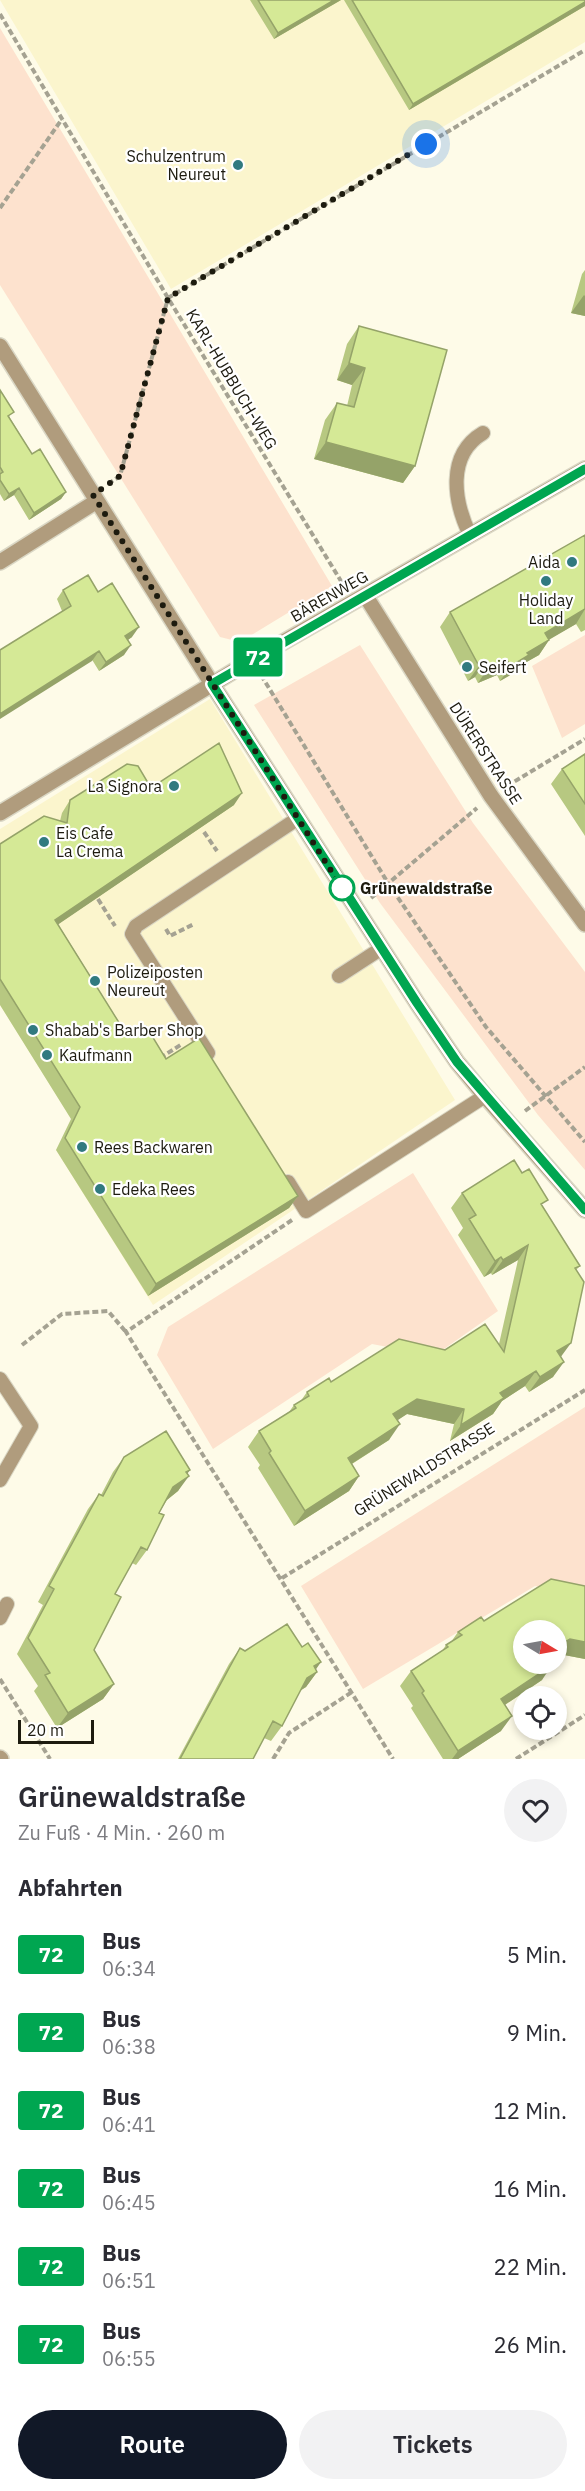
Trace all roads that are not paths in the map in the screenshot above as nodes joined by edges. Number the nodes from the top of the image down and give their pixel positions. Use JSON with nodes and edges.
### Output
{"nodes":[{"id":1,"x":0,"y":346,"type":"edge"},
{"id":2,"x":483,"y":433,"type":"dead end"},
{"id":3,"x":583,"y":475,"type":"edge"},
{"id":4,"x":95,"y":498,"type":"junction"},
{"id":5,"x":470,"y":535,"type":"junction"},
{"id":6,"x":0,"y":562,"type":"edge"},
{"id":7,"x":359,"y":599,"type":"junction"},
{"id":8,"x":212,"y":684,"type":"junction"},
{"id":9,"x":0,"y":813,"type":"edge"},
{"id":10,"x":297,"y":819,"type":"junction"},
{"id":11,"x":585,"y":924,"type":"edge"},
{"id":12,"x":381,"y":948,"type":"junction"},
{"id":13,"x":339,"y":976,"type":"dead end"},
{"id":14,"x":213,"y":1061,"type":"edge"},
{"id":15,"x":485,"y":1096,"type":"junction"},
{"id":16,"x":281,"y":1171,"type":"edge"},
{"id":17,"x":585,"y":1210,"type":"edge"},
{"id":18,"x":0,"y":1379,"type":"edge"},
{"id":19,"x":0,"y":1480,"type":"edge"},
{"id":20,"x":7,"y":1604,"type":"dead end"},
{"id":21,"x":0,"y":1618,"type":"edge"}],
"edges":[{"from":1,"to":4,"type":"street"},
{"from":2,"to":5,"type":"lane"},
{"from":3,"to":5,"type":"street","name":"BÄRENWEG"},
{"from":4,"to":6,"type":"street"},
{"from":4,"to":8,"type":"street"},
{"from":5,"to":7,"type":"street","name":"BÄRENWEG"},
{"from":7,"to":8,"type":"street","name":"BÄRENWEG"},
{"from":7,"to":11,"type":"street","name":"DÜRERSTRASSE"},
{"from":8,"to":9,"type":"street","name":"BÄRENWEG"},
{"from":8,"to":10,"type":"street"},
{"from":10,"to":12,"type":"street"},
{"from":10,"to":14,"type":"lane"},
{"from":12,"to":13,"type":"lane"},
{"from":12,"to":15,"type":"street"},
{"from":15,"to":16,"type":"lane"},
{"from":15,"to":17,"type":"street"},
{"from":18,"to":19,"type":"lane"},
{"from":20,"to":21,"type":"lane"}]}
